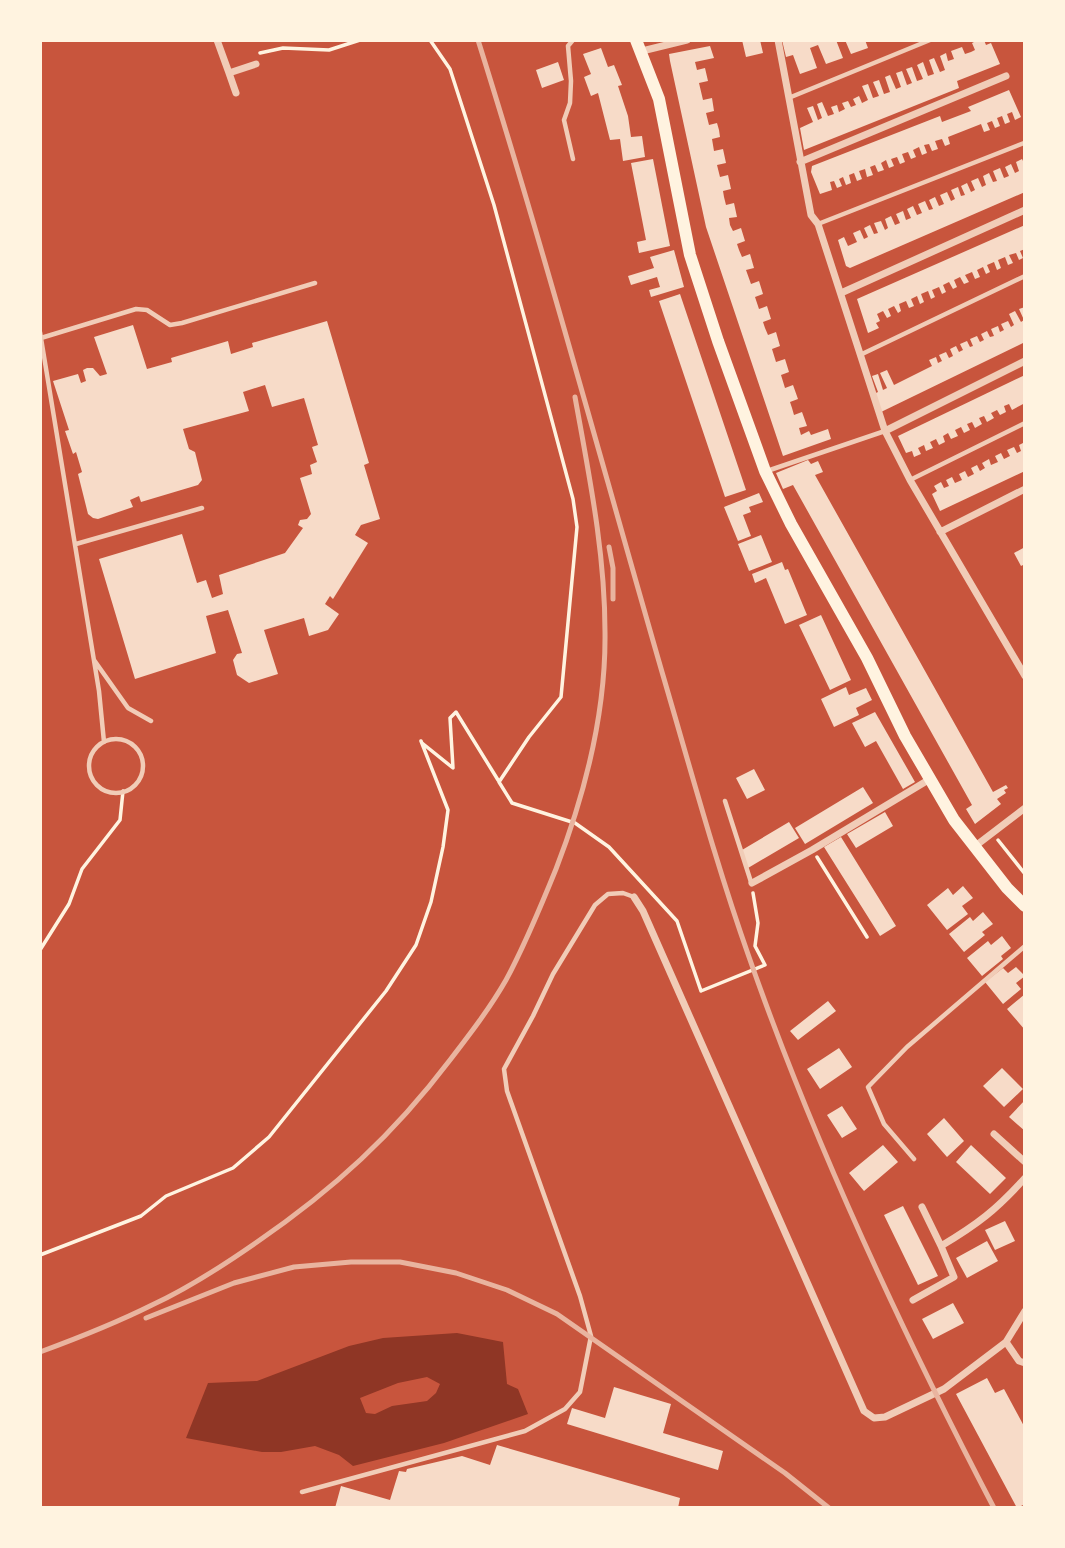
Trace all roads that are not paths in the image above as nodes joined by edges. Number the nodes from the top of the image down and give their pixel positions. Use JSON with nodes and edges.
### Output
{"nodes":[{"id":1,"x":217,"y":40,"type":"edge"},
{"id":2,"x":573,"y":40,"type":"edge"},
{"id":3,"x":687,"y":40,"type":"edge"},
{"id":4,"x":778,"y":40,"type":"edge"},
{"id":5,"x":930,"y":40,"type":"edge"},
{"id":6,"x":639,"y":46,"type":"edge"},
{"id":7,"x":256,"y":64,"type":"road end"},
{"id":8,"x":229,"y":73,"type":"junction"},
{"id":9,"x":1006,"y":76,"type":"dead end"},
{"id":10,"x":236,"y":93,"type":"dead end"},
{"id":11,"x":790,"y":97,"type":"junction"},
{"id":12,"x":1024,"y":144,"type":"edge"},
{"id":13,"x":573,"y":159,"type":"dead end"},
{"id":14,"x":800,"y":162,"type":"junction"},
{"id":15,"x":1025,"y":210,"type":"edge"},
{"id":16,"x":818,"y":224,"type":"junction"},
{"id":17,"x":1025,"y":276,"type":"edge"},
{"id":18,"x":315,"y":284,"type":"dead end"},
{"id":19,"x":841,"y":293,"type":"junction"},
{"id":20,"x":40,"y":332,"type":"edge"},
{"id":21,"x":41,"y":338,"type":"edge"},
{"id":22,"x":859,"y":356,"type":"junction"},
{"id":23,"x":1025,"y":360,"type":"edge"},
{"id":24,"x":1025,"y":423,"type":"edge"},
{"id":25,"x":885,"y":431,"type":"junction"},
{"id":26,"x":765,"y":471,"type":"junction"},
{"id":27,"x":911,"y":480,"type":"junction"},
{"id":28,"x":1025,"y":489,"type":"edge"},
{"id":29,"x":202,"y":508,"type":"dead end"},
{"id":30,"x":940,"y":532,"type":"junction"},
{"id":31,"x":76,"y":544,"type":"junction"},
{"id":32,"x":94,"y":659,"type":"junction"},
{"id":33,"x":1025,"y":676,"type":"edge"},
{"id":34,"x":151,"y":721,"type":"dead end"},
{"id":35,"x":104,"y":742,"type":"junction"},
{"id":36,"x":930,"y":779,"type":"junction"},
{"id":37,"x":725,"y":801,"type":"dead end"},
{"id":38,"x":1025,"y":808,"type":"edge"},
{"id":39,"x":974,"y":848,"type":"junction"},
{"id":40,"x":752,"y":882,"type":"joint"},
{"id":41,"x":634,"y":897,"type":"joint"},
{"id":42,"x":1025,"y":905,"type":"edge"},
{"id":43,"x":1025,"y":946,"type":"edge"},
{"id":44,"x":994,"y":1134,"type":"dead end"},
{"id":45,"x":914,"y":1159,"type":"dead end"},
{"id":46,"x":1025,"y":1162,"type":"edge"},
{"id":47,"x":1025,"y":1178,"type":"edge"},
{"id":48,"x":922,"y":1207,"type":"dead end"},
{"id":49,"x":941,"y":1246,"type":"junction"},
{"id":50,"x":913,"y":1300,"type":"dead end"},
{"id":51,"x":1025,"y":1311,"type":"edge"},
{"id":52,"x":1006,"y":1342,"type":"junction"},
{"id":53,"x":1025,"y":1363,"type":"edge"},
{"id":54,"x":302,"y":1492,"type":"dead end"}],
"edges":[{"from":1,"to":8,"type":"street"},
{"from":2,"to":13,"type":"lane"},
{"from":3,"to":6,"type":"street"},
{"from":4,"to":11,"type":"street"},
{"from":5,"to":11,"type":"lane"},
{"from":6,"to":26,"type":"main road"},
{"from":7,"to":8,"type":"street"},
{"from":8,"to":10,"type":"street"},
{"from":9,"to":14,"type":"street"},
{"from":11,"to":14,"type":"street"},
{"from":12,"to":16,"type":"lane"},
{"from":14,"to":16,"type":"street"},
{"from":15,"to":19,"type":"street"},
{"from":16,"to":19,"type":"street"},
{"from":17,"to":22,"type":"lane"},
{"from":18,"to":21,"type":"lane"},
{"from":19,"to":22,"type":"street"},
{"from":20,"to":21,"type":"lane"},
{"from":21,"to":31,"type":"lane"},
{"from":22,"to":25,"type":"street"},
{"from":23,"to":25,"type":"street"},
{"from":24,"to":27,"type":"lane"},
{"from":25,"to":26,"type":"lane"},
{"from":25,"to":27,"type":"street"},
{"from":26,"to":36,"type":"main road"},
{"from":27,"to":30,"type":"street"},
{"from":28,"to":30,"type":"street"},
{"from":29,"to":31,"type":"lane"},
{"from":30,"to":33,"type":"street"},
{"from":31,"to":32,"type":"lane"},
{"from":32,"to":34,"type":"lane"},
{"from":32,"to":35,"type":"lane"},
{"from":35,"to":35,"type":"lane"},
{"from":36,"to":39,"type":"main road"},
{"from":36,"to":40,"type":"street"},
{"from":37,"to":40,"type":"lane"},
{"from":38,"to":39,"type":"street"},
{"from":39,"to":42,"type":"main road"},
{"from":41,"to":52,"type":"street"},
{"from":41,"to":54,"type":"lane"},
{"from":43,"to":45,"type":"lane"},
{"from":44,"to":46,"type":"street"},
{"from":47,"to":49,"type":"street"},
{"from":48,"to":49,"type":"street"},
{"from":49,"to":50,"type":"street"},
{"from":51,"to":52,"type":"street"},
{"from":52,"to":53,"type":"street"}]}
